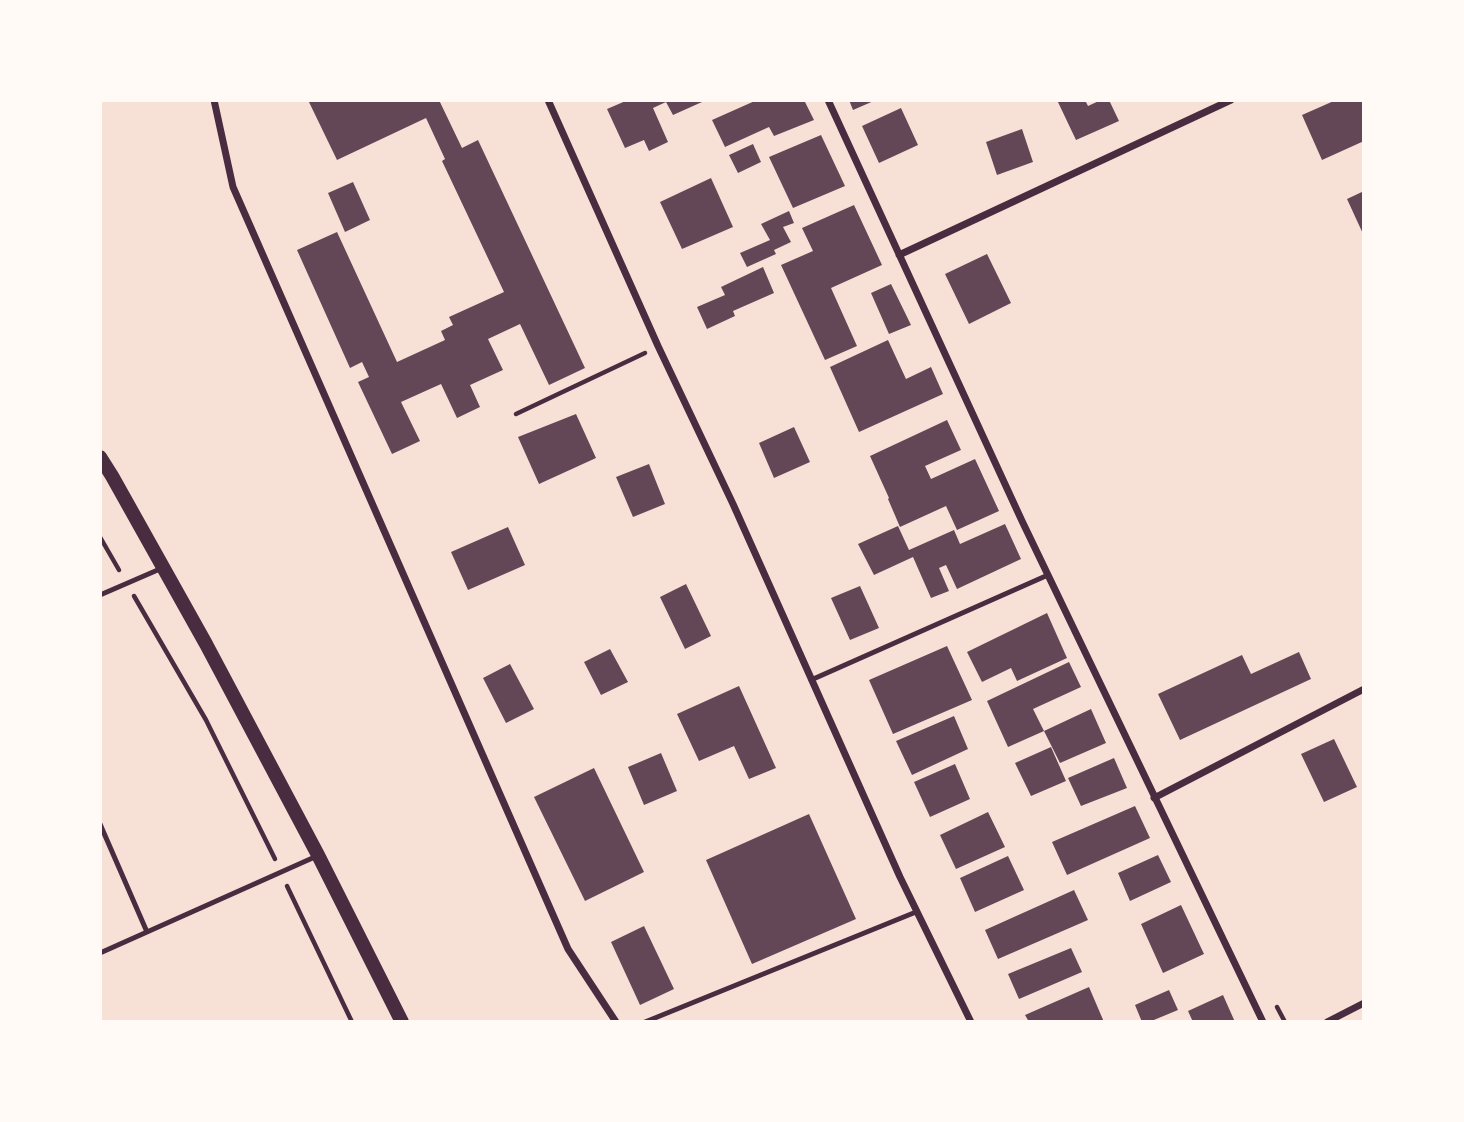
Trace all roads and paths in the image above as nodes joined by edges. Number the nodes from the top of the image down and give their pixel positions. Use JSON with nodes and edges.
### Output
{"nodes":[{"id":1,"x":214,"y":100,"type":"edge"},
{"id":2,"x":548,"y":100,"type":"edge"},
{"id":3,"x":828,"y":100,"type":"edge"},
{"id":4,"x":1231,"y":100,"type":"edge"},
{"id":5,"x":899,"y":255,"type":"junction"},
{"id":6,"x":658,"y":346,"type":"junction"},
{"id":7,"x":516,"y":414,"type":"dead end"},
{"id":8,"x":100,"y":457,"type":"edge"},
{"id":9,"x":100,"y":537,"type":"edge"},
{"id":10,"x":163,"y":567,"type":"junction"},
{"id":11,"x":1048,"y":575,"type":"junction"},
{"id":12,"x":127,"y":584,"type":"junction"},
{"id":13,"x":100,"y":595,"type":"edge"},
{"id":14,"x":811,"y":680,"type":"junction"},
{"id":15,"x":1364,"y":690,"type":"edge"},
{"id":16,"x":1154,"y":798,"type":"junction"},
{"id":17,"x":100,"y":824,"type":"edge"},
{"id":18,"x":318,"y":855,"type":"junction"},
{"id":19,"x":281,"y":872,"type":"junction"},
{"id":20,"x":916,"y":912,"type":"junction"},
{"id":21,"x":147,"y":932,"type":"junction"},
{"id":22,"x":100,"y":953,"type":"edge"},
{"id":23,"x":1364,"y":1003,"type":"edge"},
{"id":24,"x":352,"y":1022,"type":"edge"},
{"id":25,"x":402,"y":1022,"type":"edge"},
{"id":26,"x":616,"y":1022,"type":"edge"},
{"id":27,"x":645,"y":1022,"type":"edge"},
{"id":28,"x":971,"y":1022,"type":"edge"},
{"id":29,"x":1263,"y":1022,"type":"edge"},
{"id":30,"x":1327,"y":1022,"type":"edge"}],
"edges":[{"from":1,"to":26,"type":"street"},
{"from":2,"to":6,"type":"street"},
{"from":3,"to":5,"type":"street"},
{"from":4,"to":5,"type":"street"},
{"from":5,"to":11,"type":"street"},
{"from":6,"to":7,"type":"path"},
{"from":6,"to":14,"type":"street"},
{"from":8,"to":10,"type":"main road"},
{"from":9,"to":12,"type":"path"},
{"from":10,"to":12,"type":"lane"},
{"from":10,"to":18,"type":"main road"},
{"from":11,"to":14,"type":"lane"},
{"from":11,"to":16,"type":"street"},
{"from":12,"to":13,"type":"lane"},
{"from":12,"to":19,"type":"path"},
{"from":14,"to":20,"type":"street"},
{"from":15,"to":16,"type":"street"},
{"from":16,"to":29,"type":"street"},
{"from":17,"to":21,"type":"lane"},
{"from":18,"to":19,"type":"lane"},
{"from":18,"to":25,"type":"main road"},
{"from":19,"to":21,"type":"lane"},
{"from":19,"to":24,"type":"path"},
{"from":20,"to":27,"type":"lane"},
{"from":20,"to":28,"type":"street"},
{"from":21,"to":22,"type":"lane"},
{"from":23,"to":30,"type":"street"}]}
